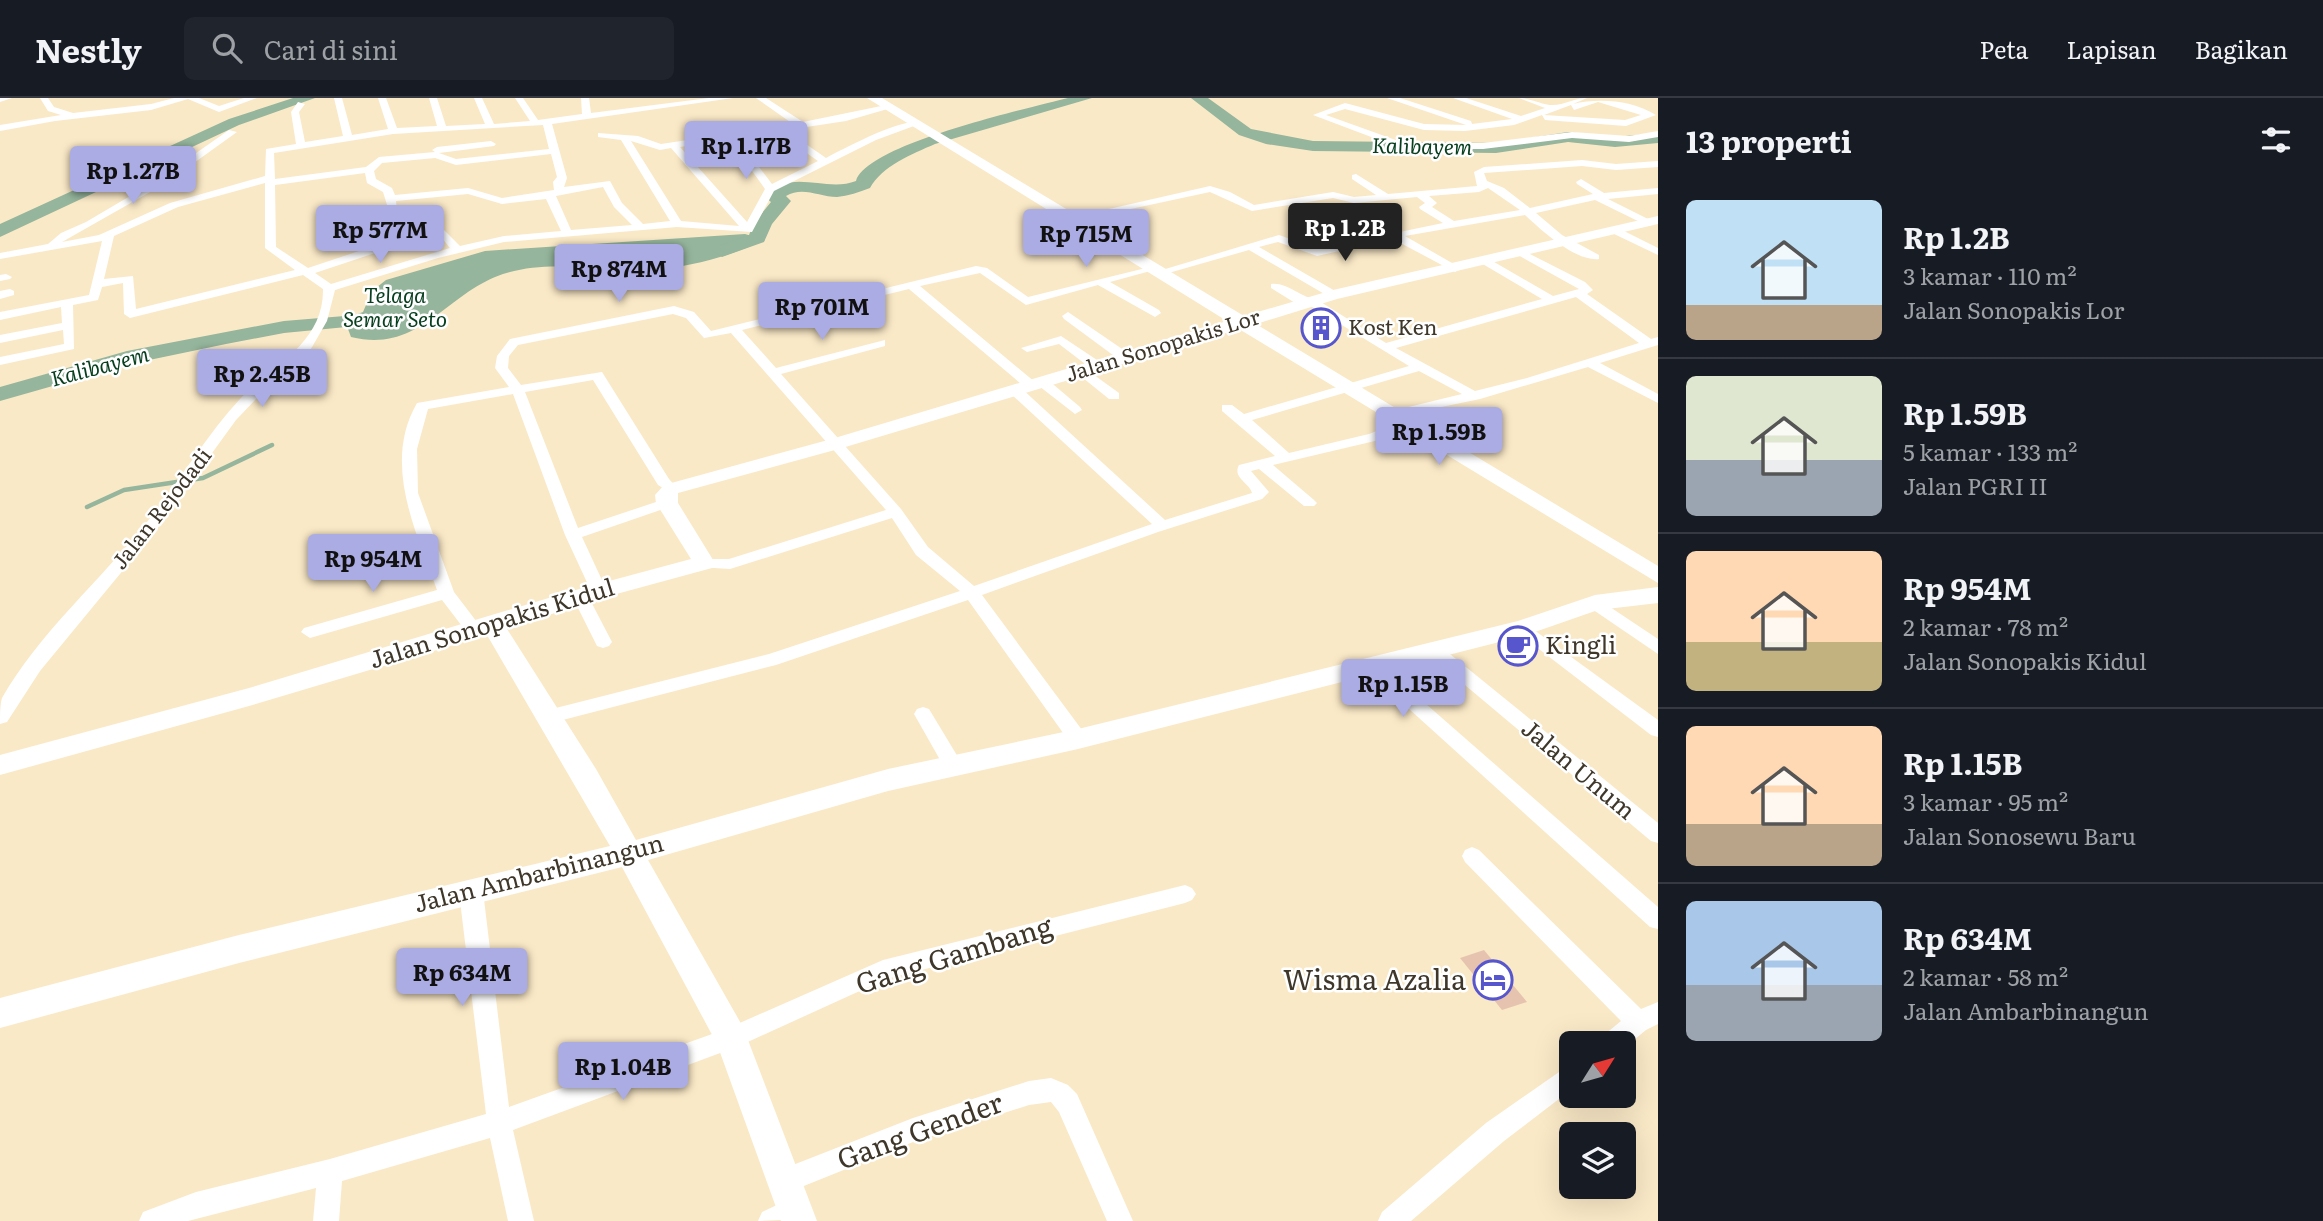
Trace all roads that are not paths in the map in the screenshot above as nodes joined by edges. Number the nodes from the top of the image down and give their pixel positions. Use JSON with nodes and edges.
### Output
{"nodes":[{"id":1,"x":8,"y":98,"type":"edge"},
{"id":2,"x":44,"y":98,"type":"edge"},
{"id":3,"x":184,"y":98,"type":"edge"},
{"id":4,"x":191,"y":98,"type":"edge"},
{"id":5,"x":253,"y":98,"type":"edge"},
{"id":6,"x":338,"y":98,"type":"edge"},
{"id":7,"x":382,"y":98,"type":"edge"},
{"id":8,"x":433,"y":98,"type":"edge"},
{"id":9,"x":478,"y":98,"type":"edge"},
{"id":10,"x":519,"y":98,"type":"edge"},
{"id":11,"x":585,"y":98,"type":"edge"},
{"id":12,"x":729,"y":98,"type":"edge"},
{"id":13,"x":760,"y":98,"type":"edge"},
{"id":14,"x":873,"y":98,"type":"edge"},
{"id":15,"x":1391,"y":98,"type":"edge"},
{"id":16,"x":1457,"y":98,"type":"edge"},
{"id":17,"x":1523,"y":98,"type":"edge"},
{"id":18,"x":1583,"y":98,"type":"edge"},
{"id":19,"x":1598,"y":98,"type":"edge"},
{"id":20,"x":0,"y":99,"type":"edge"},
{"id":21,"x":301,"y":104,"type":"dead end"},
{"id":22,"x":888,"y":106,"type":"junction"},
{"id":23,"x":1558,"y":109,"type":"junction"},
{"id":24,"x":80,"y":115,"type":"junction"},
{"id":25,"x":1654,"y":116,"type":"edge"},
{"id":26,"x":1545,"y":117,"type":"junction"},
{"id":27,"x":582,"y":118,"type":"junction"},
{"id":28,"x":832,"y":120,"type":"junction"},
{"id":29,"x":1526,"y":121,"type":"junction"},
{"id":30,"x":1595,"y":121,"type":"junction"},
{"id":31,"x":542,"y":123,"type":"junction"},
{"id":32,"x":917,"y":123,"type":"junction"},
{"id":33,"x":801,"y":125,"type":"junction"},
{"id":34,"x":489,"y":127,"type":"junction"},
{"id":35,"x":0,"y":128,"type":"edge"},
{"id":36,"x":442,"y":128,"type":"junction"},
{"id":37,"x":1421,"y":128,"type":"junction"},
{"id":38,"x":1481,"y":128,"type":"junction"},
{"id":39,"x":841,"y":130,"type":"dead end"},
{"id":40,"x":393,"y":131,"type":"junction"},
{"id":41,"x":767,"y":131,"type":"junction"},
{"id":42,"x":232,"y":132,"type":"dead end"},
{"id":43,"x":1658,"y":134,"type":"edge"},
{"id":44,"x":601,"y":135,"type":"dead end"},
{"id":45,"x":732,"y":136,"type":"junction"},
{"id":46,"x":348,"y":137,"type":"junction"},
{"id":47,"x":624,"y":137,"type":"junction"},
{"id":48,"x":817,"y":142,"type":"dead end"},
{"id":49,"x":1388,"y":143,"type":"junction"},
{"id":50,"x":301,"y":144,"type":"junction"},
{"id":51,"x":491,"y":144,"type":"junction"},
{"id":52,"x":800,"y":144,"type":"junction"},
{"id":53,"x":673,"y":145,"type":"junction"},
{"id":54,"x":437,"y":150,"type":"dead end"},
{"id":55,"x":552,"y":151,"type":"junction"},
{"id":56,"x":496,"y":158,"type":"junction"},
{"id":57,"x":454,"y":162,"type":"junction"},
{"id":58,"x":826,"y":162,"type":"junction"},
{"id":59,"x":1658,"y":164,"type":"edge"},
{"id":60,"x":369,"y":170,"type":"junction"},
{"id":61,"x":1356,"y":177,"type":"dead end"},
{"id":62,"x":271,"y":180,"type":"junction"},
{"id":63,"x":1581,"y":182,"type":"dead end"},
{"id":64,"x":1481,"y":183,"type":"junction"},
{"id":65,"x":770,"y":189,"type":"junction"},
{"id":66,"x":467,"y":191,"type":"junction"},
{"id":67,"x":1658,"y":191,"type":"edge"},
{"id":68,"x":555,"y":193,"type":"junction"},
{"id":69,"x":1417,"y":193,"type":"junction"},
{"id":70,"x":1599,"y":196,"type":"junction"},
{"id":71,"x":1386,"y":197,"type":"junction"},
{"id":72,"x":1529,"y":210,"type":"junction"},
{"id":73,"x":1070,"y":219,"type":"junction"},
{"id":74,"x":1652,"y":221,"type":"edge"},
{"id":75,"x":677,"y":224,"type":"junction"},
{"id":76,"x":1452,"y":224,"type":"junction"},
{"id":77,"x":641,"y":228,"type":"junction"},
{"id":78,"x":748,"y":229,"type":"junction"},
{"id":79,"x":1616,"y":231,"type":"junction"},
{"id":80,"x":567,"y":232,"type":"junction"},
{"id":81,"x":1395,"y":234,"type":"junction"},
{"id":82,"x":109,"y":236,"type":"junction"},
{"id":83,"x":1565,"y":242,"type":"junction"},
{"id":84,"x":1251,"y":247,"type":"junction"},
{"id":85,"x":52,"y":248,"type":"junction"},
{"id":86,"x":457,"y":250,"type":"junction"},
{"id":87,"x":1520,"y":252,"type":"junction"},
{"id":88,"x":1658,"y":254,"type":"edge"},
{"id":89,"x":0,"y":256,"type":"edge"},
{"id":90,"x":1595,"y":257,"type":"dead end"},
{"id":91,"x":1485,"y":261,"type":"junction"},
{"id":92,"x":1455,"y":269,"type":"junction"},
{"id":93,"x":1154,"y":270,"type":"junction"},
{"id":94,"x":306,"y":271,"type":"junction"},
{"id":95,"x":1101,"y":282,"type":"junction"},
{"id":96,"x":98,"y":284,"type":"junction"},
{"id":97,"x":911,"y":285,"type":"junction"},
{"id":98,"x":1275,"y":286,"type":"dead end"},
{"id":99,"x":329,"y":288,"type":"junction"},
{"id":100,"x":1583,"y":292,"type":"junction"},
{"id":101,"x":1333,"y":295,"type":"junction"},
{"id":102,"x":1552,"y":300,"type":"junction"},
{"id":103,"x":1308,"y":303,"type":"junction"},
{"id":104,"x":67,"y":304,"type":"junction"},
{"id":105,"x":1155,"y":313,"type":"dead end"},
{"id":106,"x":0,"y":316,"type":"edge"},
{"id":107,"x":1068,"y":316,"type":"dead end"},
{"id":108,"x":1242,"y":322,"type":"junction"},
{"id":109,"x":68,"y":325,"type":"junction"},
{"id":110,"x":734,"y":329,"type":"junction"},
{"id":111,"x":0,"y":338,"type":"edge"},
{"id":112,"x":1653,"y":342,"type":"edge"},
{"id":113,"x":881,"y":343,"type":"dead end"},
{"id":114,"x":1387,"y":347,"type":"junction"},
{"id":115,"x":1027,"y":348,"type":"dead end"},
{"id":116,"x":1126,"y":358,"type":"junction"},
{"id":117,"x":0,"y":362,"type":"edge"},
{"id":118,"x":1591,"y":364,"type":"junction"},
{"id":119,"x":1422,"y":366,"type":"junction"},
{"id":120,"x":1090,"y":369,"type":"junction"},
{"id":121,"x":772,"y":373,"type":"junction"},
{"id":122,"x":1031,"y":387,"type":"junction"},
{"id":123,"x":1350,"y":388,"type":"junction"},
{"id":124,"x":518,"y":390,"type":"junction"},
{"id":125,"x":1114,"y":396,"type":"dead end"},
{"id":126,"x":1475,"y":396,"type":"junction"},
{"id":127,"x":1658,"y":400,"type":"edge"},
{"id":128,"x":1227,"y":408,"type":"dead end"},
{"id":129,"x":1074,"y":410,"type":"dead end"},
{"id":130,"x":1242,"y":419,"type":"junction"},
{"id":131,"x":1400,"y":419,"type":"junction"},
{"id":132,"x":835,"y":444,"type":"junction"},
{"id":133,"x":1287,"y":459,"type":"junction"},
{"id":134,"x":1262,"y":464,"type":"junction"},
{"id":135,"x":669,"y":496,"type":"junction"},
{"id":136,"x":1309,"y":503,"type":"dead end"},
{"id":137,"x":896,"y":512,"type":"junction"},
{"id":138,"x":1161,"y":524,"type":"junction"},
{"id":139,"x":573,"y":535,"type":"junction"},
{"id":140,"x":704,"y":563,"type":"junction"},
{"id":141,"x":1658,"y":576,"type":"edge"},
{"id":142,"x":971,"y":592,"type":"junction"},
{"id":143,"x":446,"y":593,"type":"junction"},
{"id":144,"x":590,"y":593,"type":"junction"},
{"id":145,"x":1658,"y":595,"type":"edge"},
{"id":146,"x":1595,"y":603,"type":"junction"},
{"id":147,"x":484,"y":628,"type":"junction"},
{"id":148,"x":1523,"y":628,"type":"junction"},
{"id":149,"x":310,"y":632,"type":"dead end"},
{"id":150,"x":603,"y":642,"type":"dead end"},
{"id":151,"x":1658,"y":648,"type":"edge"},
{"id":152,"x":1434,"y":650,"type":"junction"},
{"id":153,"x":1372,"y":666,"type":"junction"},
{"id":154,"x":923,"y":714,"type":"dead end"},
{"id":155,"x":551,"y":716,"type":"junction"},
{"id":156,"x":0,"y":717,"type":"edge"},
{"id":157,"x":1658,"y":730,"type":"edge"},
{"id":158,"x":1078,"y":738,"type":"junction"},
{"id":159,"x":0,"y":765,"type":"edge"},
{"id":160,"x":954,"y":766,"type":"junction"},
{"id":161,"x":1658,"y":835,"type":"edge"},
{"id":162,"x":626,"y":853,"type":"junction"},
{"id":163,"x":1472,"y":856,"type":"dead end"},
{"id":164,"x":472,"y":891,"type":"junction"},
{"id":165,"x":1185,"y":894,"type":"dead end"},
{"id":166,"x":1658,"y":920,"type":"edge"},
{"id":167,"x":0,"y":1013,"type":"edge"},
{"id":168,"x":1648,"y":1018,"type":"edge"},
{"id":169,"x":1629,"y":1031,"type":"edge"},
{"id":170,"x":731,"y":1038,"type":"junction"},
{"id":171,"x":1559,"y":1084,"type":"edge"},
{"id":172,"x":499,"y":1123,"type":"junction"},
{"id":173,"x":330,"y":1172,"type":"junction"},
{"id":174,"x":787,"y":1208,"type":"edge"},
{"id":175,"x":152,"y":1221,"type":"edge"},
{"id":176,"x":326,"y":1221,"type":"edge"},
{"id":177,"x":521,"y":1221,"type":"edge"},
{"id":178,"x":1120,"y":1221,"type":"edge"},
{"id":179,"x":1391,"y":1221,"type":"edge"}],
"edges":[{"from":1,"to":20,"type":"street"},
{"from":2,"to":24,"type":"street"},
{"from":3,"to":24,"type":"street"},
{"from":4,"to":5,"type":"street"},
{"from":6,"to":46,"type":"street"},
{"from":7,"to":40,"type":"street"},
{"from":8,"to":36,"type":"street"},
{"from":9,"to":34,"type":"street"},
{"from":10,"to":31,"type":"street"},
{"from":11,"to":27,"type":"street"},
{"from":12,"to":27,"type":"street"},
{"from":13,"to":33,"type":"street"},
{"from":14,"to":22,"type":"street"},
{"from":15,"to":38,"type":"street"},
{"from":16,"to":29,"type":"street"},
{"from":17,"to":23,"type":"street"},
{"from":18,"to":23,"type":"street"},
{"from":19,"to":23,"type":"street"},
{"from":19,"to":25,"type":"street"},
{"from":21,"to":50,"type":"street"},
{"from":22,"to":28,"type":"street"},
{"from":22,"to":32,"type":"street"},
{"from":23,"to":26,"type":"street"},
{"from":23,"to":29,"type":"street"},
{"from":23,"to":30,"type":"street"},
{"from":24,"to":35,"type":"street"},
{"from":25,"to":30,"type":"street"},
{"from":26,"to":29,"type":"street"},
{"from":26,"to":30,"type":"street"},
{"from":27,"to":31,"type":"street"},
{"from":28,"to":33,"type":"street"},
{"from":28,"to":39,"type":"street"},
{"from":29,"to":38,"type":"street"},
{"from":31,"to":34,"type":"street"},
{"from":31,"to":55,"type":"street"},
{"from":32,"to":58,"type":"street"},
{"from":32,"to":73,"type":"street"},
{"from":33,"to":41,"type":"street"},
{"from":34,"to":36,"type":"street"},
{"from":34,"to":51,"type":"street"},
{"from":36,"to":40,"type":"street"},
{"from":37,"to":38,"type":"street"},
{"from":37,"to":49,"type":"street"},
{"from":37,"to":49,"type":"street"},
{"from":40,"to":46,"type":"street"},
{"from":41,"to":45,"type":"street"},
{"from":41,"to":52,"type":"street"},
{"from":42,"to":85,"type":"street"},
{"from":43,"to":49,"type":"street"},
{"from":44,"to":47,"type":"street"},
{"from":45,"to":53,"type":"street"},
{"from":45,"to":65,"type":"street"},
{"from":46,"to":50,"type":"street"},
{"from":47,"to":53,"type":"street"},
{"from":47,"to":75,"type":"street"},
{"from":48,"to":52,"type":"street"},
{"from":50,"to":62,"type":"street"},
{"from":51,"to":54,"type":"street"},
{"from":51,"to":56,"type":"street"},
{"from":52,"to":58,"type":"street"},
{"from":53,"to":78,"type":"street"},
{"from":55,"to":56,"type":"street"},
{"from":55,"to":68,"type":"street"},
{"from":56,"to":57,"type":"street"},
{"from":57,"to":60,"type":"street"},
{"from":57,"to":66,"type":"street"},
{"from":58,"to":65,"type":"street"},
{"from":59,"to":64,"type":"street"},
{"from":60,"to":62,"type":"street"},
{"from":60,"to":66,"type":"street"},
{"from":61,"to":71,"type":"street"},
{"from":62,"to":82,"type":"street"},
{"from":62,"to":94,"type":"street"},
{"from":63,"to":70,"type":"street"},
{"from":64,"to":69,"type":"street"},
{"from":64,"to":72,"type":"street"},
{"from":65,"to":78,"type":"street"},
{"from":66,"to":68,"type":"street"},
{"from":67,"to":70,"type":"street"},
{"from":68,"to":77,"type":"street"},
{"from":68,"to":80,"type":"street"},
{"from":69,"to":71,"type":"street"},
{"from":69,"to":76,"type":"street"},
{"from":70,"to":72,"type":"street"},
{"from":70,"to":74,"type":"street"},
{"from":71,"to":73,"type":"street"},
{"from":72,"to":76,"type":"street"},
{"from":72,"to":83,"type":"street"},
{"from":73,"to":93,"type":"street"},
{"from":74,"to":79,"type":"street","name":"Jalan Sonopakis Lor"},
{"from":75,"to":77,"type":"street"},
{"from":75,"to":78,"type":"street"},
{"from":76,"to":81,"type":"street"},
{"from":77,"to":80,"type":"street"},
{"from":79,"to":83,"type":"street","name":"Jalan Sonopakis Lor"},
{"from":79,"to":88,"type":"street"},
{"from":80,"to":86,"type":"street"},
{"from":81,"to":84,"type":"street"},
{"from":81,"to":92,"type":"street"},
{"from":82,"to":85,"type":"street"},
{"from":82,"to":96,"type":"street"},
{"from":83,"to":87,"type":"street","name":"Jalan Sonopakis Lor"},
{"from":83,"to":90,"type":"street"},
{"from":84,"to":93,"type":"street"},
{"from":84,"to":101,"type":"street"},
{"from":85,"to":89,"type":"street"},
{"from":86,"to":94,"type":"street"},
{"from":86,"to":99,"type":"street"},
{"from":87,"to":91,"type":"street","name":"Jalan Sonopakis Lor"},
{"from":87,"to":100,"type":"street"},
{"from":91,"to":92,"type":"street","name":"Jalan Sonopakis Lor"},
{"from":91,"to":102,"type":"street"},
{"from":92,"to":101,"type":"street","name":"Jalan Sonopakis Lor"},
{"from":93,"to":95,"type":"street"},
{"from":93,"to":108,"type":"street"},
{"from":94,"to":96,"type":"street"},
{"from":94,"to":99,"type":"street"},
{"from":95,"to":97,"type":"street"},
{"from":95,"to":105,"type":"street"},
{"from":96,"to":104,"type":"street"},
{"from":97,"to":110,"type":"street"},
{"from":97,"to":122,"type":"street"},
{"from":98,"to":103,"type":"street"},
{"from":99,"to":156,"type":"street","name":"Jalan Rejodadi"},
{"from":100,"to":102,"type":"street"},
{"from":100,"to":112,"type":"street"},
{"from":101,"to":103,"type":"street","name":"Jalan Sonopakis Lor"},
{"from":102,"to":114,"type":"street"},
{"from":103,"to":108,"type":"street","name":"Jalan Sonopakis Lor"},
{"from":103,"to":114,"type":"street"},
{"from":104,"to":106,"type":"street"},
{"from":104,"to":109,"type":"street"},
{"from":107,"to":116,"type":"street"},
{"from":108,"to":116,"type":"street","name":"Jalan Sonopakis Lor"},
{"from":108,"to":123,"type":"street"},
{"from":109,"to":111,"type":"street"},
{"from":109,"to":117,"type":"street"},
{"from":110,"to":121,"type":"street"},
{"from":110,"to":124,"type":"street"},
{"from":112,"to":118,"type":"street"},
{"from":113,"to":121,"type":"street"},
{"from":114,"to":119,"type":"street"},
{"from":115,"to":120,"type":"street"},
{"from":116,"to":120,"type":"street","name":"Jalan Sonopakis Lor"},
{"from":118,"to":126,"type":"street"},
{"from":118,"to":127,"type":"street"},
{"from":119,"to":123,"type":"street"},
{"from":119,"to":126,"type":"street"},
{"from":120,"to":122,"type":"street","name":"Jalan Sonopakis Lor"},
{"from":120,"to":125,"type":"street"},
{"from":121,"to":132,"type":"street"},
{"from":122,"to":129,"type":"street"},
{"from":122,"to":132,"type":"street","name":"Jalan Sonopakis Lor"},
{"from":122,"to":138,"type":"street"},
{"from":123,"to":130,"type":"street"},
{"from":123,"to":131,"type":"street"},
{"from":124,"to":135,"type":"street"},
{"from":124,"to":139,"type":"street"},
{"from":124,"to":143,"type":"street"},
{"from":126,"to":131,"type":"street"},
{"from":128,"to":130,"type":"street"},
{"from":130,"to":133,"type":"street"},
{"from":131,"to":133,"type":"street"},
{"from":131,"to":141,"type":"street"},
{"from":132,"to":135,"type":"street","name":"Jalan Sonopakis Lor"},
{"from":132,"to":137,"type":"street"},
{"from":133,"to":134,"type":"street"},
{"from":134,"to":136,"type":"street"},
{"from":134,"to":138,"type":"street"},
{"from":135,"to":139,"type":"street"},
{"from":135,"to":140,"type":"street"},
{"from":137,"to":140,"type":"street","name":"Jalan Sonopakis Kidul"},
{"from":137,"to":142,"type":"street"},
{"from":138,"to":142,"type":"street"},
{"from":139,"to":144,"type":"street"},
{"from":140,"to":144,"type":"street","name":"Jalan Sonopakis Kidul"},
{"from":142,"to":155,"type":"street"},
{"from":142,"to":158,"type":"street"},
{"from":143,"to":147,"type":"street"},
{"from":143,"to":149,"type":"street"},
{"from":144,"to":147,"type":"street","name":"Jalan Sonopakis Kidul"},
{"from":144,"to":150,"type":"street"},
{"from":145,"to":146,"type":"street","name":"Jalan Ambarbinangun"},
{"from":146,"to":148,"type":"street","name":"Jalan Ambarbinangun"},
{"from":146,"to":151,"type":"street"},
{"from":147,"to":155,"type":"street"},
{"from":147,"to":159,"type":"street","name":"Jalan Sonopakis Kidul"},
{"from":148,"to":152,"type":"street","name":"Jalan Ambarbinangun"},
{"from":148,"to":157,"type":"street"},
{"from":152,"to":153,"type":"street","name":"Jalan Ambarbinangun"},
{"from":152,"to":161,"type":"street","name":"Jalan Unum"},
{"from":153,"to":158,"type":"street","name":"Jalan Ambarbinangun"},
{"from":153,"to":166,"type":"street"},
{"from":154,"to":160,"type":"street"},
{"from":155,"to":162,"type":"street"},
{"from":158,"to":160,"type":"street","name":"Jalan Ambarbinangun"},
{"from":160,"to":162,"type":"street","name":"Jalan Ambarbinangun"},
{"from":162,"to":164,"type":"street","name":"Jalan Ambarbinangun"},
{"from":162,"to":170,"type":"street"},
{"from":163,"to":168,"type":"street"},
{"from":164,"to":167,"type":"street","name":"Jalan Ambarbinangun"},
{"from":164,"to":172,"type":"street"},
{"from":165,"to":170,"type":"street","name":"Gang Gambang"},
{"from":168,"to":169,"type":"street"},
{"from":170,"to":172,"type":"street","name":"Gang Gambang"},
{"from":170,"to":174,"type":"street"},
{"from":171,"to":179,"type":"street"},
{"from":172,"to":173,"type":"street","name":"Gang Gambang"},
{"from":172,"to":177,"type":"street"},
{"from":173,"to":175,"type":"street","name":"Gang Gambang"},
{"from":173,"to":176,"type":"street"},
{"from":174,"to":178,"type":"street","name":"Gang Gender"}]}
